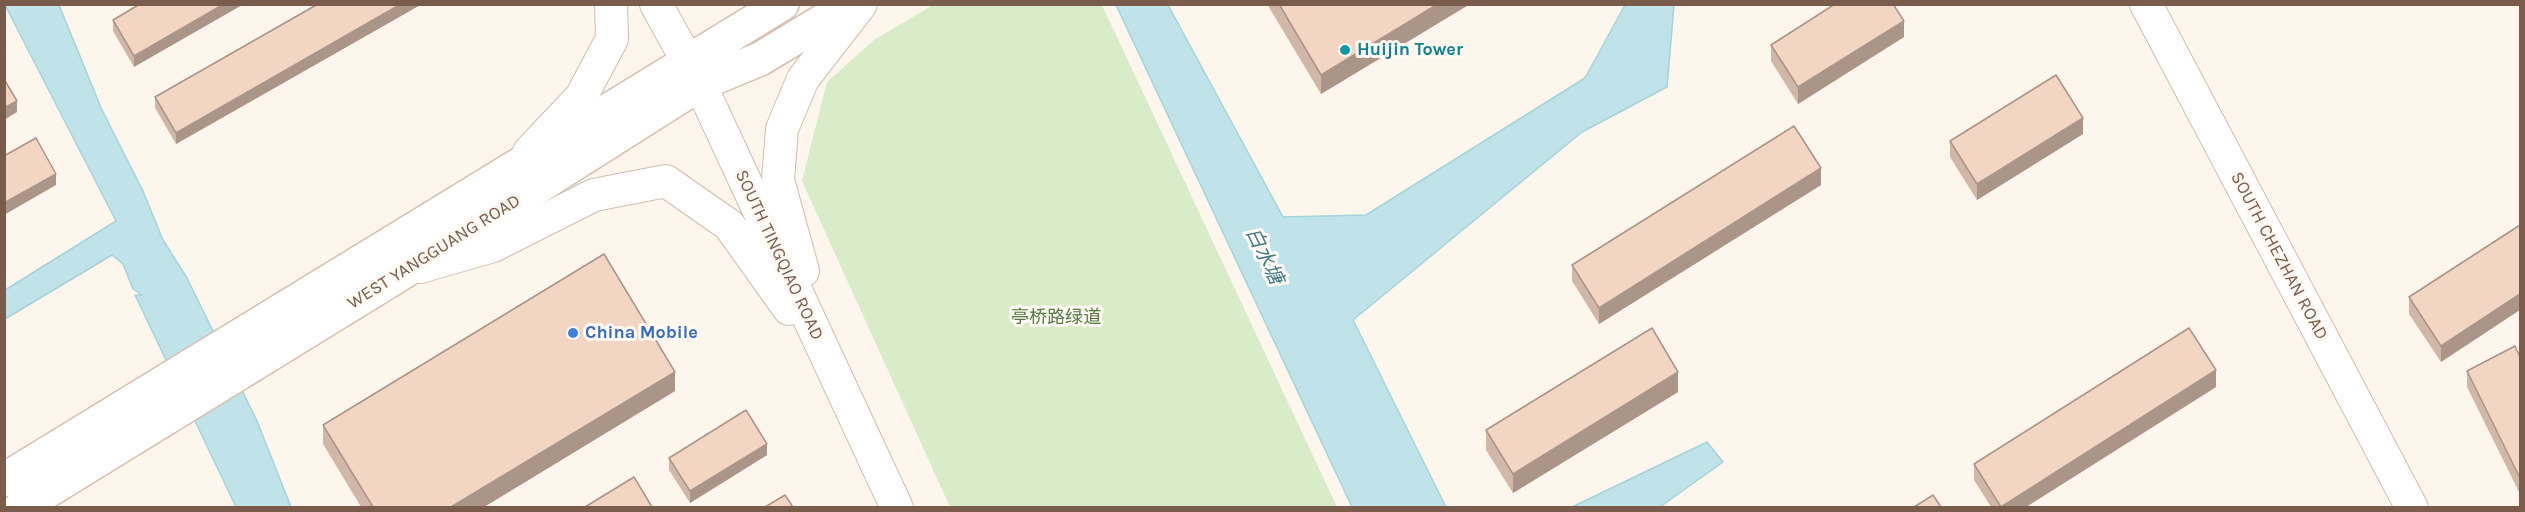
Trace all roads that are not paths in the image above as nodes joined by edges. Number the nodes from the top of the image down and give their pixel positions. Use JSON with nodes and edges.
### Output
{"nodes":[{"id":1,"x":611,"y":4,"type":"edge"},
{"id":2,"x":656,"y":4,"type":"edge"},
{"id":3,"x":782,"y":4,"type":"edge"},
{"id":4,"x":851,"y":4,"type":"edge"},
{"id":5,"x":861,"y":4,"type":"edge"},
{"id":6,"x":2146,"y":4,"type":"edge"},
{"id":7,"x":694,"y":73,"type":"junction"},
{"id":8,"x":518,"y":164,"type":"junction"},
{"id":9,"x":402,"y":273,"type":"junction"},
{"id":10,"x":249,"y":349,"type":"junction"},
{"id":11,"x":834,"y":372,"type":"junction"},
{"id":12,"x":156,"y":406,"type":"junction"},
{"id":13,"x":4,"y":480,"type":"edge"},
{"id":14,"x":20,"y":507,"type":"edge"},
{"id":15,"x":897,"y":507,"type":"edge"},
{"id":16,"x":2412,"y":507,"type":"edge"}],
"edges":[{"from":1,"to":8,"type":"street"},
{"from":2,"to":7,"type":"street","name":"SOUTH TINGQIAO ROAD"},
{"from":3,"to":7,"type":"main road","name":"WEST YANGGUANG ROAD"},
{"from":4,"to":7,"type":"main road","name":"WEST YANGGUANG ROAD"},
{"from":5,"to":11,"type":"street"},
{"from":6,"to":16,"type":"street","name":"SOUTH CHEZHAN ROAD"},
{"from":7,"to":8,"type":"main road","name":"WEST YANGGUANG ROAD"},
{"from":7,"to":9,"type":"main road","name":"WEST YANGGUANG ROAD"},
{"from":7,"to":11,"type":"street","name":"SOUTH TINGQIAO ROAD"},
{"from":8,"to":10,"type":"main road","name":"WEST YANGGUANG ROAD"},
{"from":9,"to":10,"type":"main road","name":"WEST YANGGUANG ROAD"},
{"from":9,"to":11,"type":"street"},
{"from":10,"to":12,"type":"main road","name":"WEST YANGGUANG ROAD"},
{"from":11,"to":15,"type":"street","name":"SOUTH TINGQIAO ROAD"},
{"from":12,"to":13,"type":"main road","name":"WEST YANGGUANG ROAD"},
{"from":12,"to":14,"type":"main road","name":"WEST YANGGUANG ROAD"}]}
